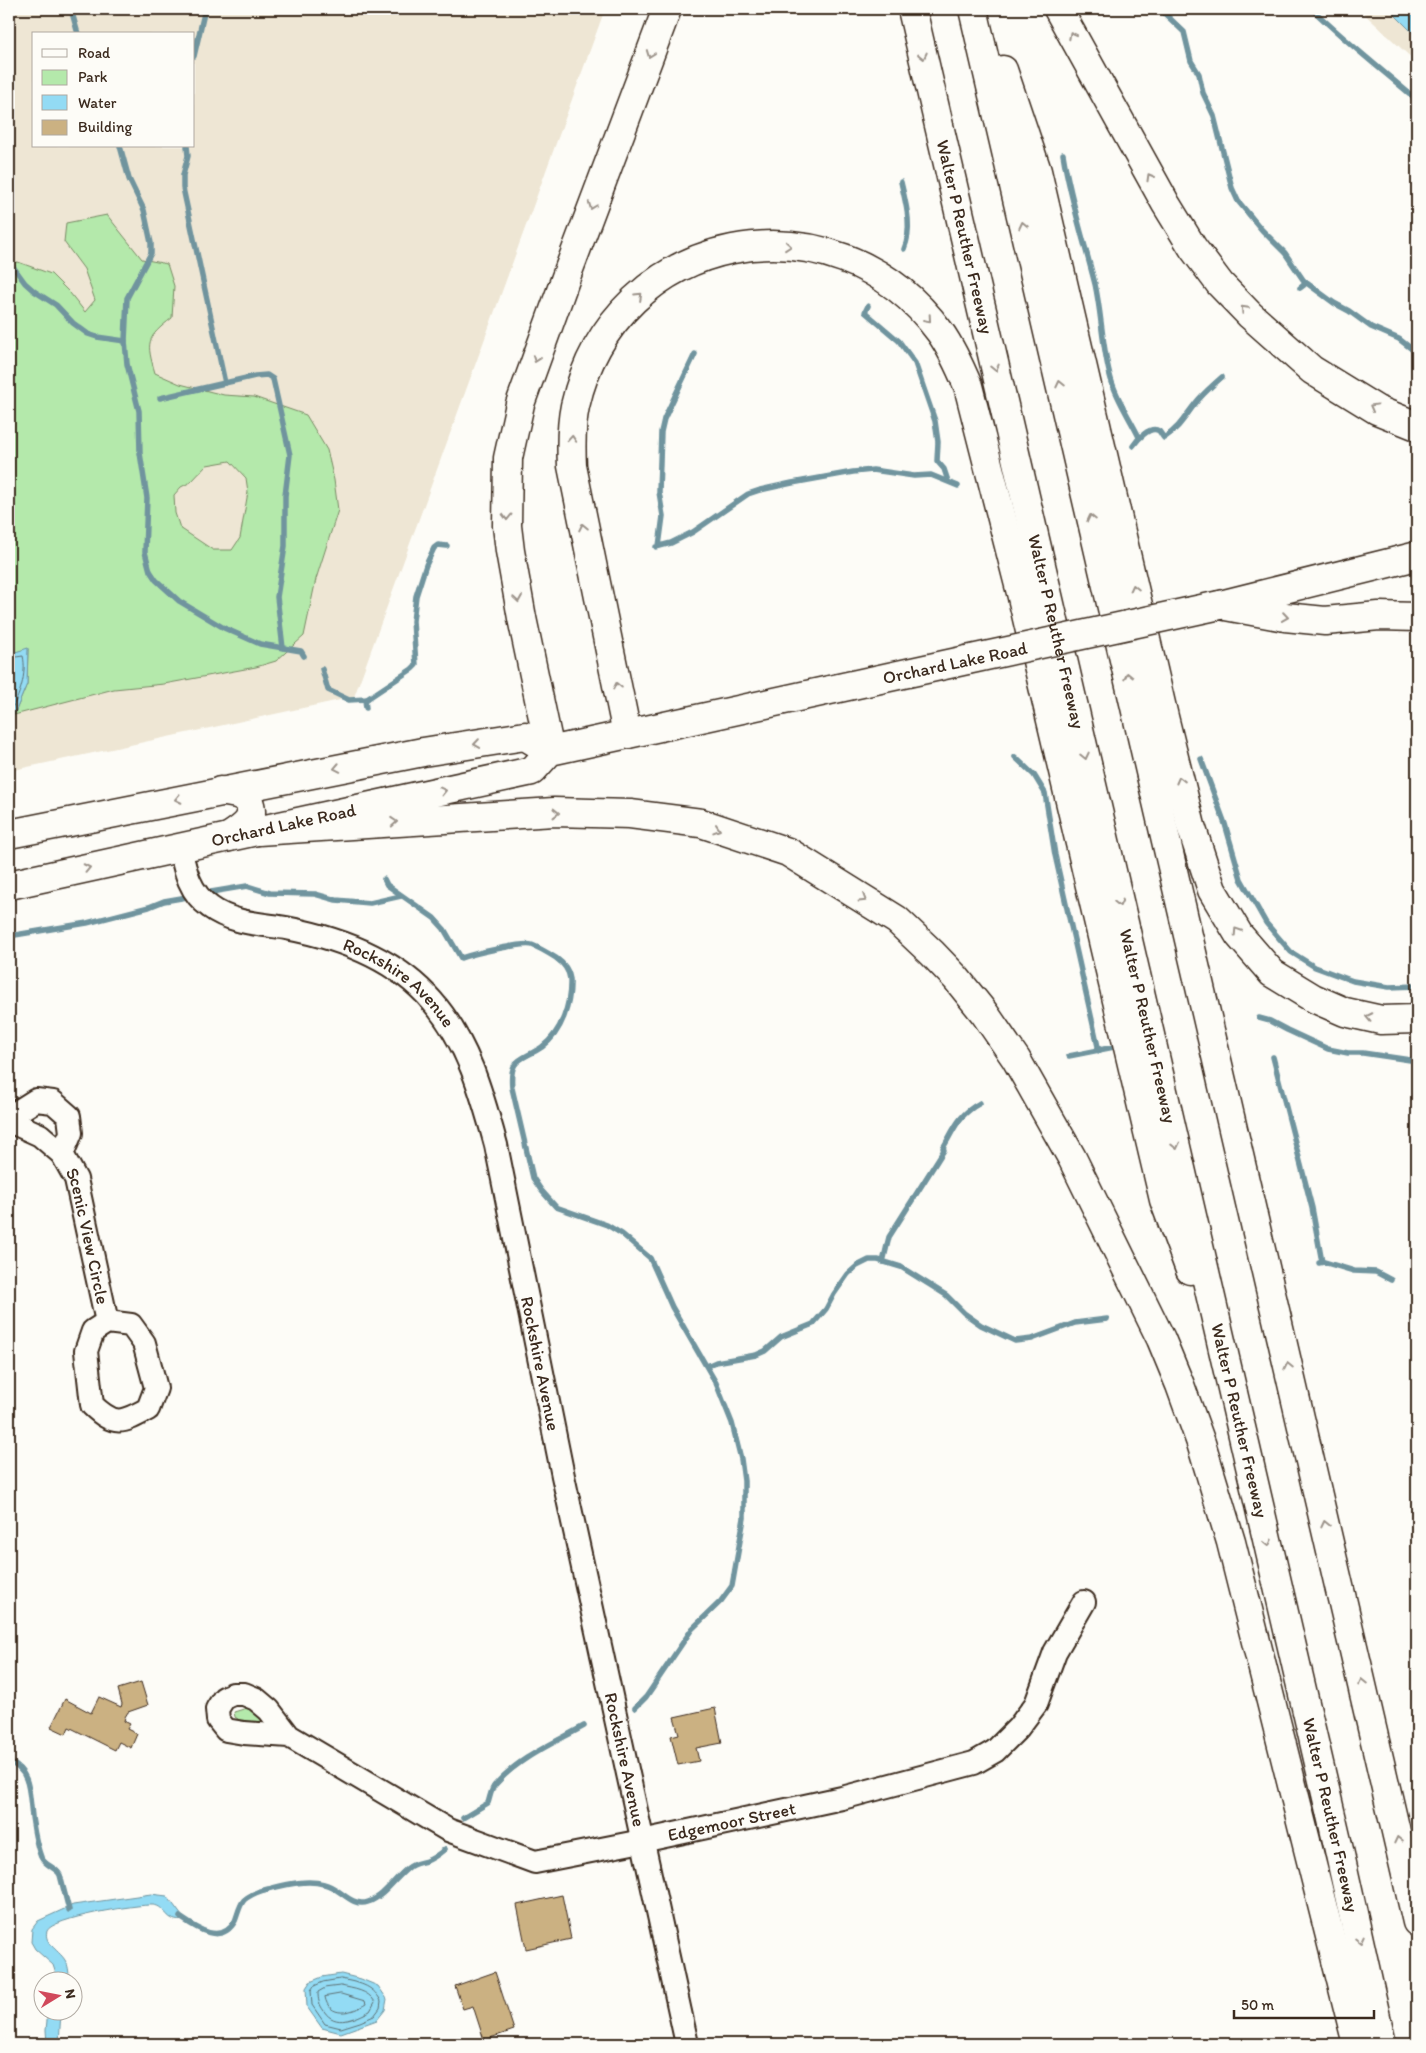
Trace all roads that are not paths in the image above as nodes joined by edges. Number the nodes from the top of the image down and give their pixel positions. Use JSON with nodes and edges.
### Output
{"nodes":[{"id":1,"x":667,"y":9,"type":"edge"},
{"id":2,"x":912,"y":9,"type":"edge"},
{"id":3,"x":973,"y":9,"type":"edge"},
{"id":4,"x":983,"y":9,"type":"edge"},
{"id":5,"x":1058,"y":9,"type":"edge"},
{"id":6,"x":1417,"y":426,"type":"edge"},
{"id":7,"x":1417,"y":556,"type":"edge"},
{"id":8,"x":1220,"y":605,"type":"junction"},
{"id":9,"x":1417,"y":617,"type":"edge"},
{"id":10,"x":627,"y":734,"type":"junction"},
{"id":11,"x":550,"y":751,"type":"junction"},
{"id":12,"x":220,"y":791,"type":"junction"},
{"id":13,"x":258,"y":831,"type":"junction"},
{"id":14,"x":9,"y":834,"type":"edge"},
{"id":15,"x":230,"y":837,"type":"junction"},
{"id":16,"x":180,"y":848,"type":"junction"},
{"id":17,"x":9,"y":885,"type":"edge"},
{"id":18,"x":1417,"y":1019,"type":"edge"},
{"id":19,"x":9,"y":1117,"type":"edge"},
{"id":20,"x":9,"y":1121,"type":"edge"},
{"id":21,"x":62,"y":1154,"type":"junction"},
{"id":22,"x":107,"y":1322,"type":"dead end"},
{"id":23,"x":1227,"y":1364,"type":"junction"},
{"id":24,"x":1084,"y":1602,"type":"dead end"},
{"id":25,"x":289,"y":1736,"type":"dead end"},
{"id":26,"x":642,"y":1842,"type":"junction"},
{"id":27,"x":1417,"y":1922,"type":"edge"},
{"id":28,"x":687,"y":2044,"type":"edge"},
{"id":29,"x":1357,"y":2044,"type":"edge"},
{"id":30,"x":1382,"y":2044,"type":"edge"}],
"edges":[{"from":1,"to":11,"type":"main road","one_way":true},
{"from":2,"to":23,"type":"main road","name":"Walter P Reuther Freeway","one_way":true},
{"from":27,"to":3,"type":"main road","one_way":true},
{"from":18,"to":4,"type":"main road","one_way":true},
{"from":6,"to":5,"type":"main road","one_way":true},
{"from":7,"to":8,"type":"main road","name":"Orchard Lake Road"},
{"from":8,"to":9,"type":"main road","one_way":true},
{"from":8,"to":10,"type":"main road","name":"Orchard Lake Road","bridge":true},
{"from":10,"to":11,"type":"main road","name":"Orchard Lake Road"},
{"from":10,"to":23,"type":"main road","one_way":true},
{"from":11,"to":12,"type":"main road","one_way":true},
{"from":13,"to":11,"type":"main road","name":"Orchard Lake Road","one_way":true},
{"from":12,"to":14,"type":"main road","one_way":true},
{"from":12,"to":15,"type":"main road"},
{"from":13,"to":15,"type":"main road","name":"Orchard Lake Road"},
{"from":13,"to":29,"type":"main road","one_way":true},
{"from":15,"to":16,"type":"main road","name":"Orchard Lake Road"},
{"from":17,"to":16,"type":"main road","name":"Orchard Lake Road","one_way":true},
{"from":16,"to":26,"type":"street","name":"Rockshire Avenue"},
{"from":19,"to":21,"type":"street","name":"Scenic View Circle"},
{"from":20,"to":21,"type":"street","name":"Scenic View Circle"},
{"from":21,"to":22,"type":"street","name":"Scenic View Circle"},
{"from":23,"to":30,"type":"main road","name":"Walter P Reuther Freeway","one_way":true},
{"from":24,"to":26,"type":"street","name":"Edgemoor Street"},
{"from":25,"to":26,"type":"street","name":"Edgemoor Street"},
{"from":26,"to":28,"type":"street","name":"Rockshire Avenue"}]}
